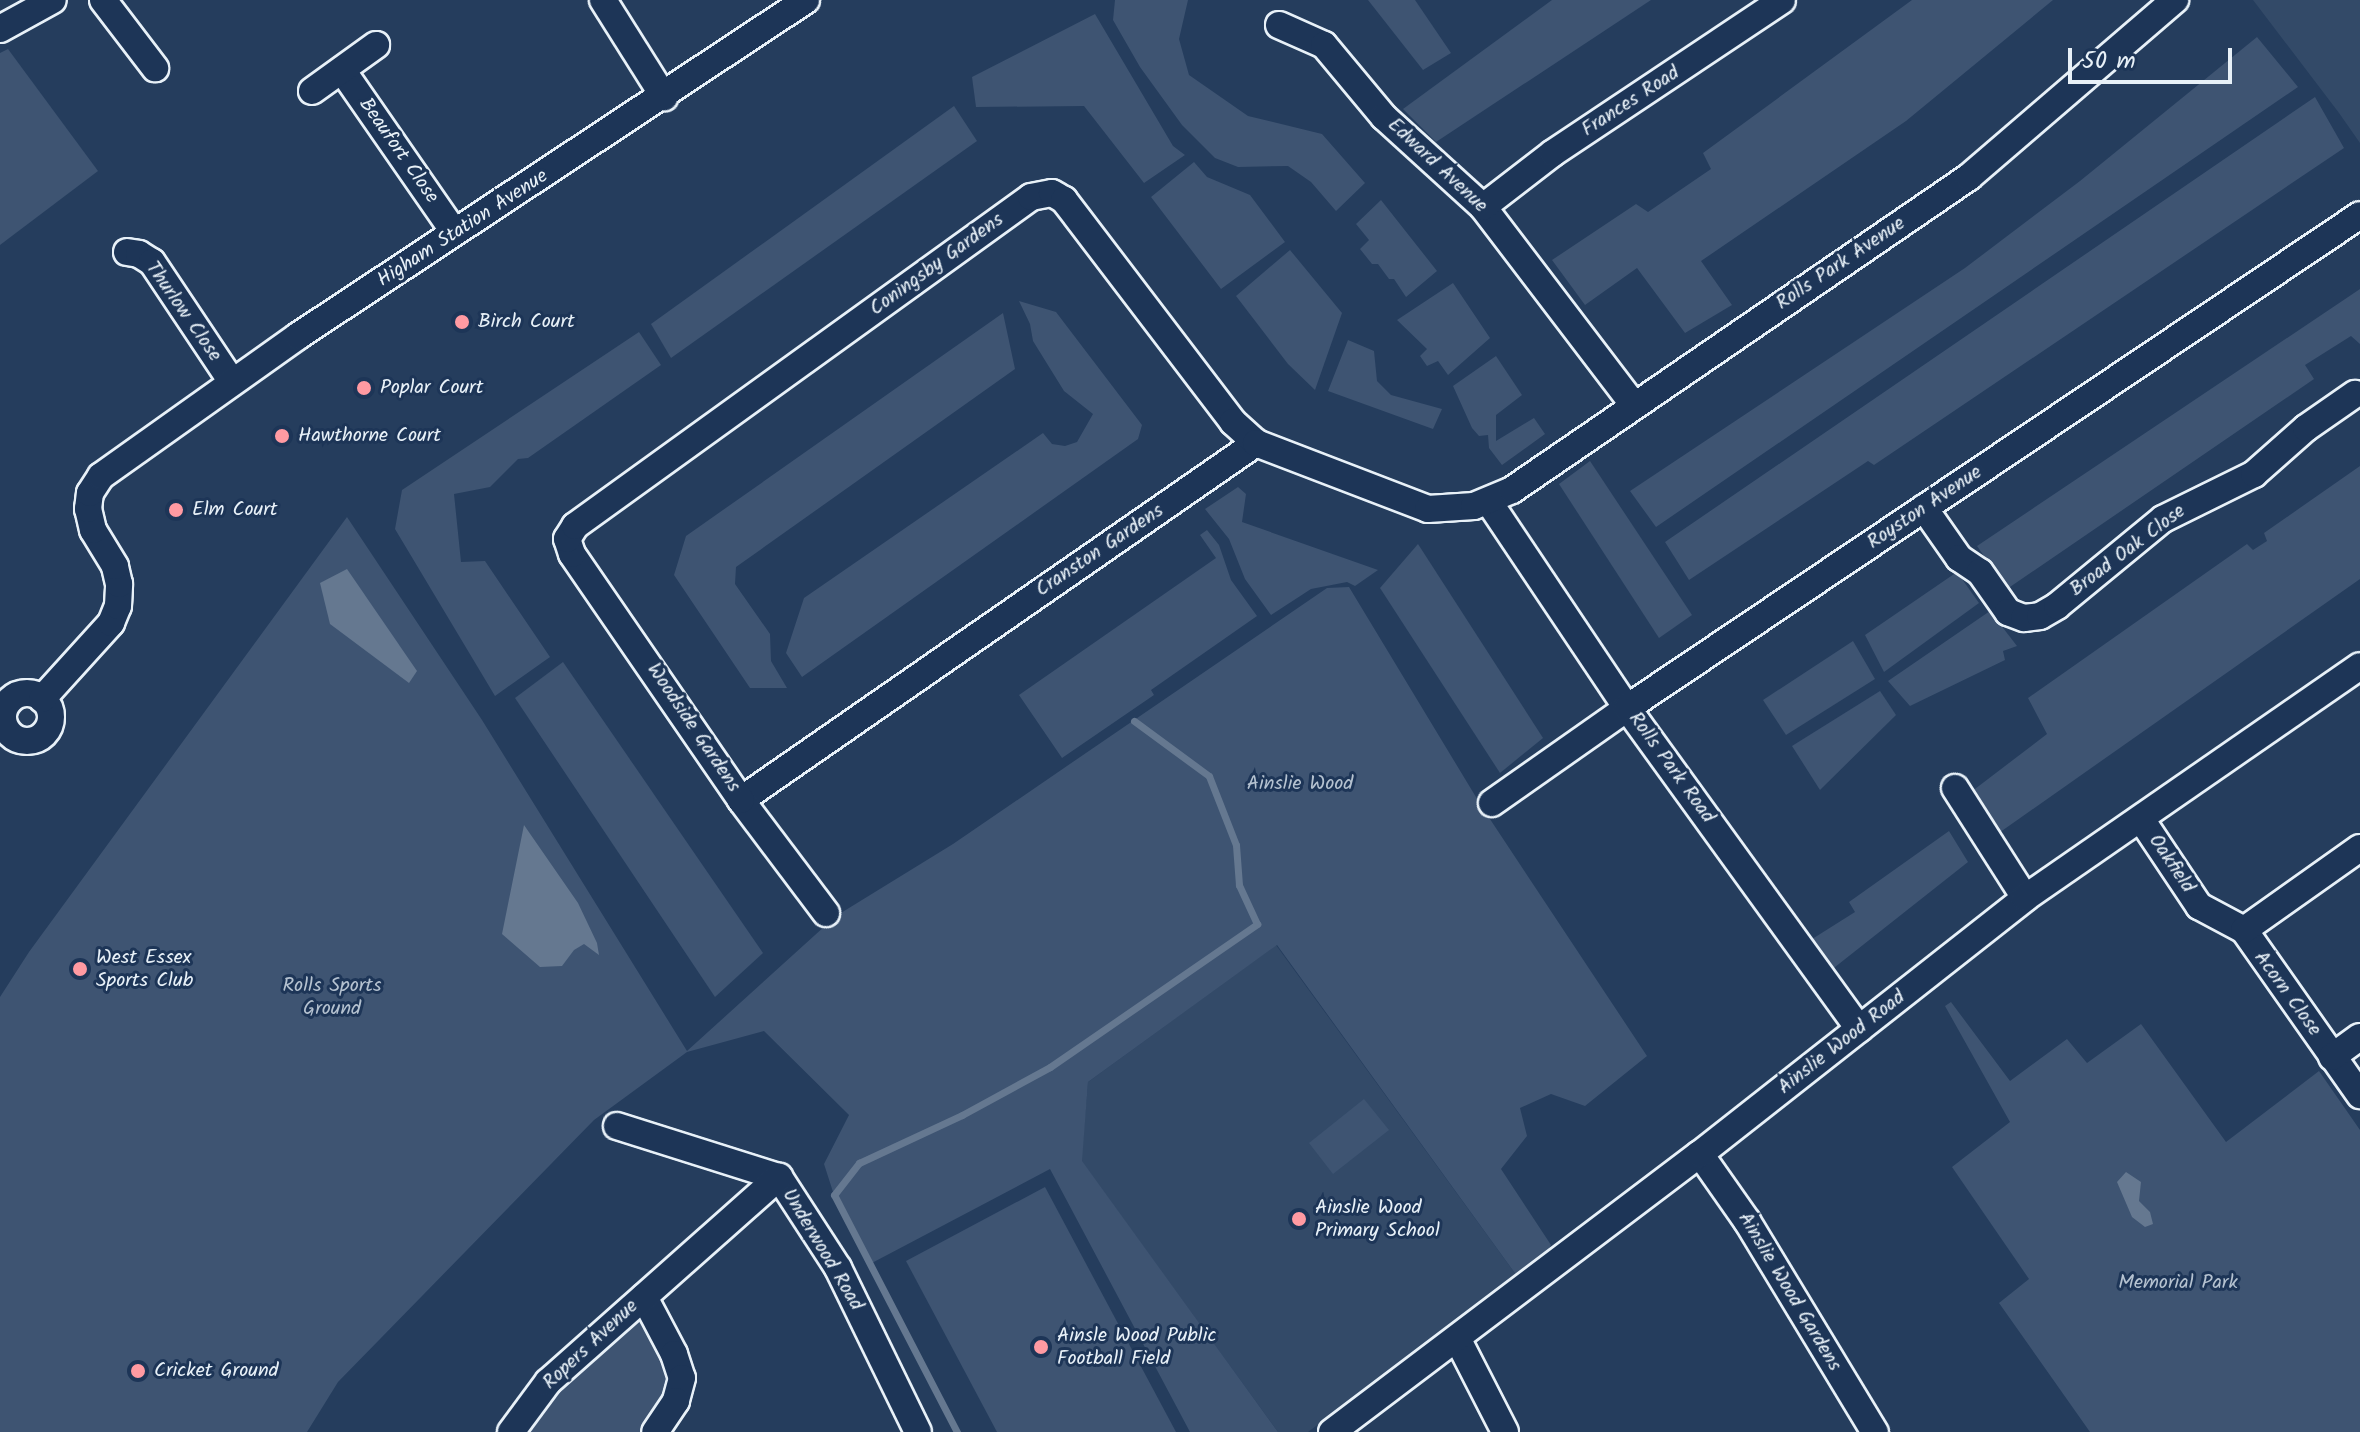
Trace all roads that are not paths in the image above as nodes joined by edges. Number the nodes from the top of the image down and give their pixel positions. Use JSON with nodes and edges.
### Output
{"nodes":[{"id":1,"x":53,"y":0,"type":"edge"},
{"id":2,"x":103,"y":0,"type":"edge"},
{"id":3,"x":603,"y":0,"type":"edge"},
{"id":4,"x":806,"y":0,"type":"edge"},
{"id":5,"x":1782,"y":0,"type":"edge"},
{"id":6,"x":2175,"y":0,"type":"edge"},
{"id":7,"x":1754,"y":8,"type":"edge"},
{"id":8,"x":1279,"y":25,"type":"dead end"},
{"id":9,"x":0,"y":29,"type":"edge"},
{"id":10,"x":376,"y":45,"type":"dead end"},
{"id":11,"x":155,"y":68,"type":"dead end"},
{"id":12,"x":342,"y":70,"type":"junction"},
{"id":13,"x":312,"y":91,"type":"dead end"},
{"id":14,"x":664,"y":97,"type":"junction"},
{"id":15,"x":1483,"y":207,"type":"junction"},
{"id":16,"x":2360,"y":215,"type":"edge"},
{"id":17,"x":454,"y":232,"type":"junction"},
{"id":18,"x":127,"y":252,"type":"dead end"},
{"id":19,"x":232,"y":382,"type":"junction"},
{"id":20,"x":2355,"y":394,"type":"dead end"},
{"id":21,"x":1634,"y":405,"type":"junction"},
{"id":22,"x":1256,"y":443,"type":"junction"},
{"id":23,"x":1489,"y":502,"type":"junction"},
{"id":24,"x":1924,"y":508,"type":"junction"},
{"id":25,"x":567,"y":539,"type":"joint"},
{"id":26,"x":2360,"y":666,"type":"edge"},
{"id":27,"x":42,"y":699,"type":"dead end"},
{"id":28,"x":1627,"y":708,"type":"junction"},
{"id":29,"x":1955,"y":788,"type":"dead end"},
{"id":30,"x":741,"y":800,"type":"junction"},
{"id":31,"x":1492,"y":803,"type":"dead end"},
{"id":32,"x":2141,"y":819,"type":"junction"},
{"id":33,"x":2360,"y":848,"type":"edge"},
{"id":34,"x":2025,"y":898,"type":"junction"},
{"id":35,"x":826,"y":913,"type":"dead end"},
{"id":36,"x":2244,"y":930,"type":"junction"},
{"id":37,"x":1859,"y":1029,"type":"junction"},
{"id":38,"x":2360,"y":1037,"type":"edge"},
{"id":39,"x":2332,"y":1057,"type":"junction"},
{"id":40,"x":2360,"y":1095,"type":"edge"},
{"id":41,"x":617,"y":1126,"type":"dead end"},
{"id":42,"x":1700,"y":1154,"type":"junction"},
{"id":43,"x":779,"y":1177,"type":"junction"},
{"id":44,"x":644,"y":1297,"type":"junction"},
{"id":45,"x":1458,"y":1340,"type":"junction"},
{"id":46,"x":511,"y":1432,"type":"edge"},
{"id":47,"x":655,"y":1432,"type":"edge"},
{"id":48,"x":918,"y":1432,"type":"edge"},
{"id":49,"x":1332,"y":1432,"type":"edge"},
{"id":50,"x":1505,"y":1432,"type":"edge"},
{"id":51,"x":1875,"y":1432,"type":"edge"}],
"edges":[{"from":1,"to":9,"type":"street"},
{"from":2,"to":11,"type":"street"},
{"from":3,"to":14,"type":"street"},
{"from":4,"to":14,"type":"street","name":"Higham Station Avenue"},
{"from":5,"to":7,"type":"street","name":"Frances Road"},
{"from":6,"to":21,"type":"street","name":"Rolls Park Avenue"},
{"from":7,"to":15,"type":"street","name":"Frances Road"},
{"from":8,"to":15,"type":"street","name":"Edward Avenue"},
{"from":10,"to":12,"type":"street"},
{"from":12,"to":13,"type":"street"},
{"from":12,"to":17,"type":"street","name":"Beaufort Close"},
{"from":14,"to":17,"type":"street","name":"Higham Station Avenue"},
{"from":15,"to":21,"type":"street","name":"Edward Avenue"},
{"from":16,"to":24,"type":"street","name":"Royston Avenue"},
{"from":17,"to":19,"type":"street","name":"Higham Station Avenue"},
{"from":18,"to":19,"type":"street","name":"Thurlow Close"},
{"from":19,"to":27,"type":"street","name":"Higham Station Avenue"},
{"from":20,"to":24,"type":"street","name":"Broad Oak Close"},
{"from":21,"to":23,"type":"street","name":"Rolls Park Avenue"},
{"from":22,"to":23,"type":"street"},
{"from":22,"to":25,"type":"street","name":"Coningsby Gardens"},
{"from":22,"to":30,"type":"street","name":"Cranston Gardens"},
{"from":23,"to":28,"type":"street","name":"Rolls Park Road"},
{"from":24,"to":28,"type":"street","name":"Royston Avenue"},
{"from":25,"to":30,"type":"street","name":"Woodside Gardens"},
{"from":26,"to":32,"type":"street","name":"Ainslie Wood Road"},
{"from":28,"to":31,"type":"street","name":"Royston Avenue"},
{"from":28,"to":37,"type":"street","name":"Rolls Park Road"},
{"from":29,"to":34,"type":"street"},
{"from":30,"to":35,"type":"street","name":"Woodside Gardens"},
{"from":32,"to":34,"type":"street","name":"Ainslie Wood Road"},
{"from":32,"to":36,"type":"street","name":"Oakfield"},
{"from":33,"to":36,"type":"street"},
{"from":34,"to":37,"type":"street","name":"Ainslie Wood Road"},
{"from":36,"to":39,"type":"street","name":"Acorn Close"},
{"from":37,"to":42,"type":"street","name":"Ainslie Wood Road"},
{"from":38,"to":39,"type":"street","name":"Acorn Close"},
{"from":39,"to":40,"type":"street","name":"Acorn Close"},
{"from":41,"to":43,"type":"street","name":"Underwood Road"},
{"from":42,"to":45,"type":"street","name":"Ainslie Wood Road"},
{"from":42,"to":51,"type":"street","name":"Ainslie Wood Gardens"},
{"from":43,"to":44,"type":"street","name":"Ropers Avenue"},
{"from":43,"to":48,"type":"street","name":"Underwood Road"},
{"from":44,"to":46,"type":"street","name":"Ropers Avenue"},
{"from":44,"to":47,"type":"street","name":"Ropers Avenue"},
{"from":45,"to":49,"type":"street","name":"Ainslie Wood Road"},
{"from":45,"to":50,"type":"street"}]}
